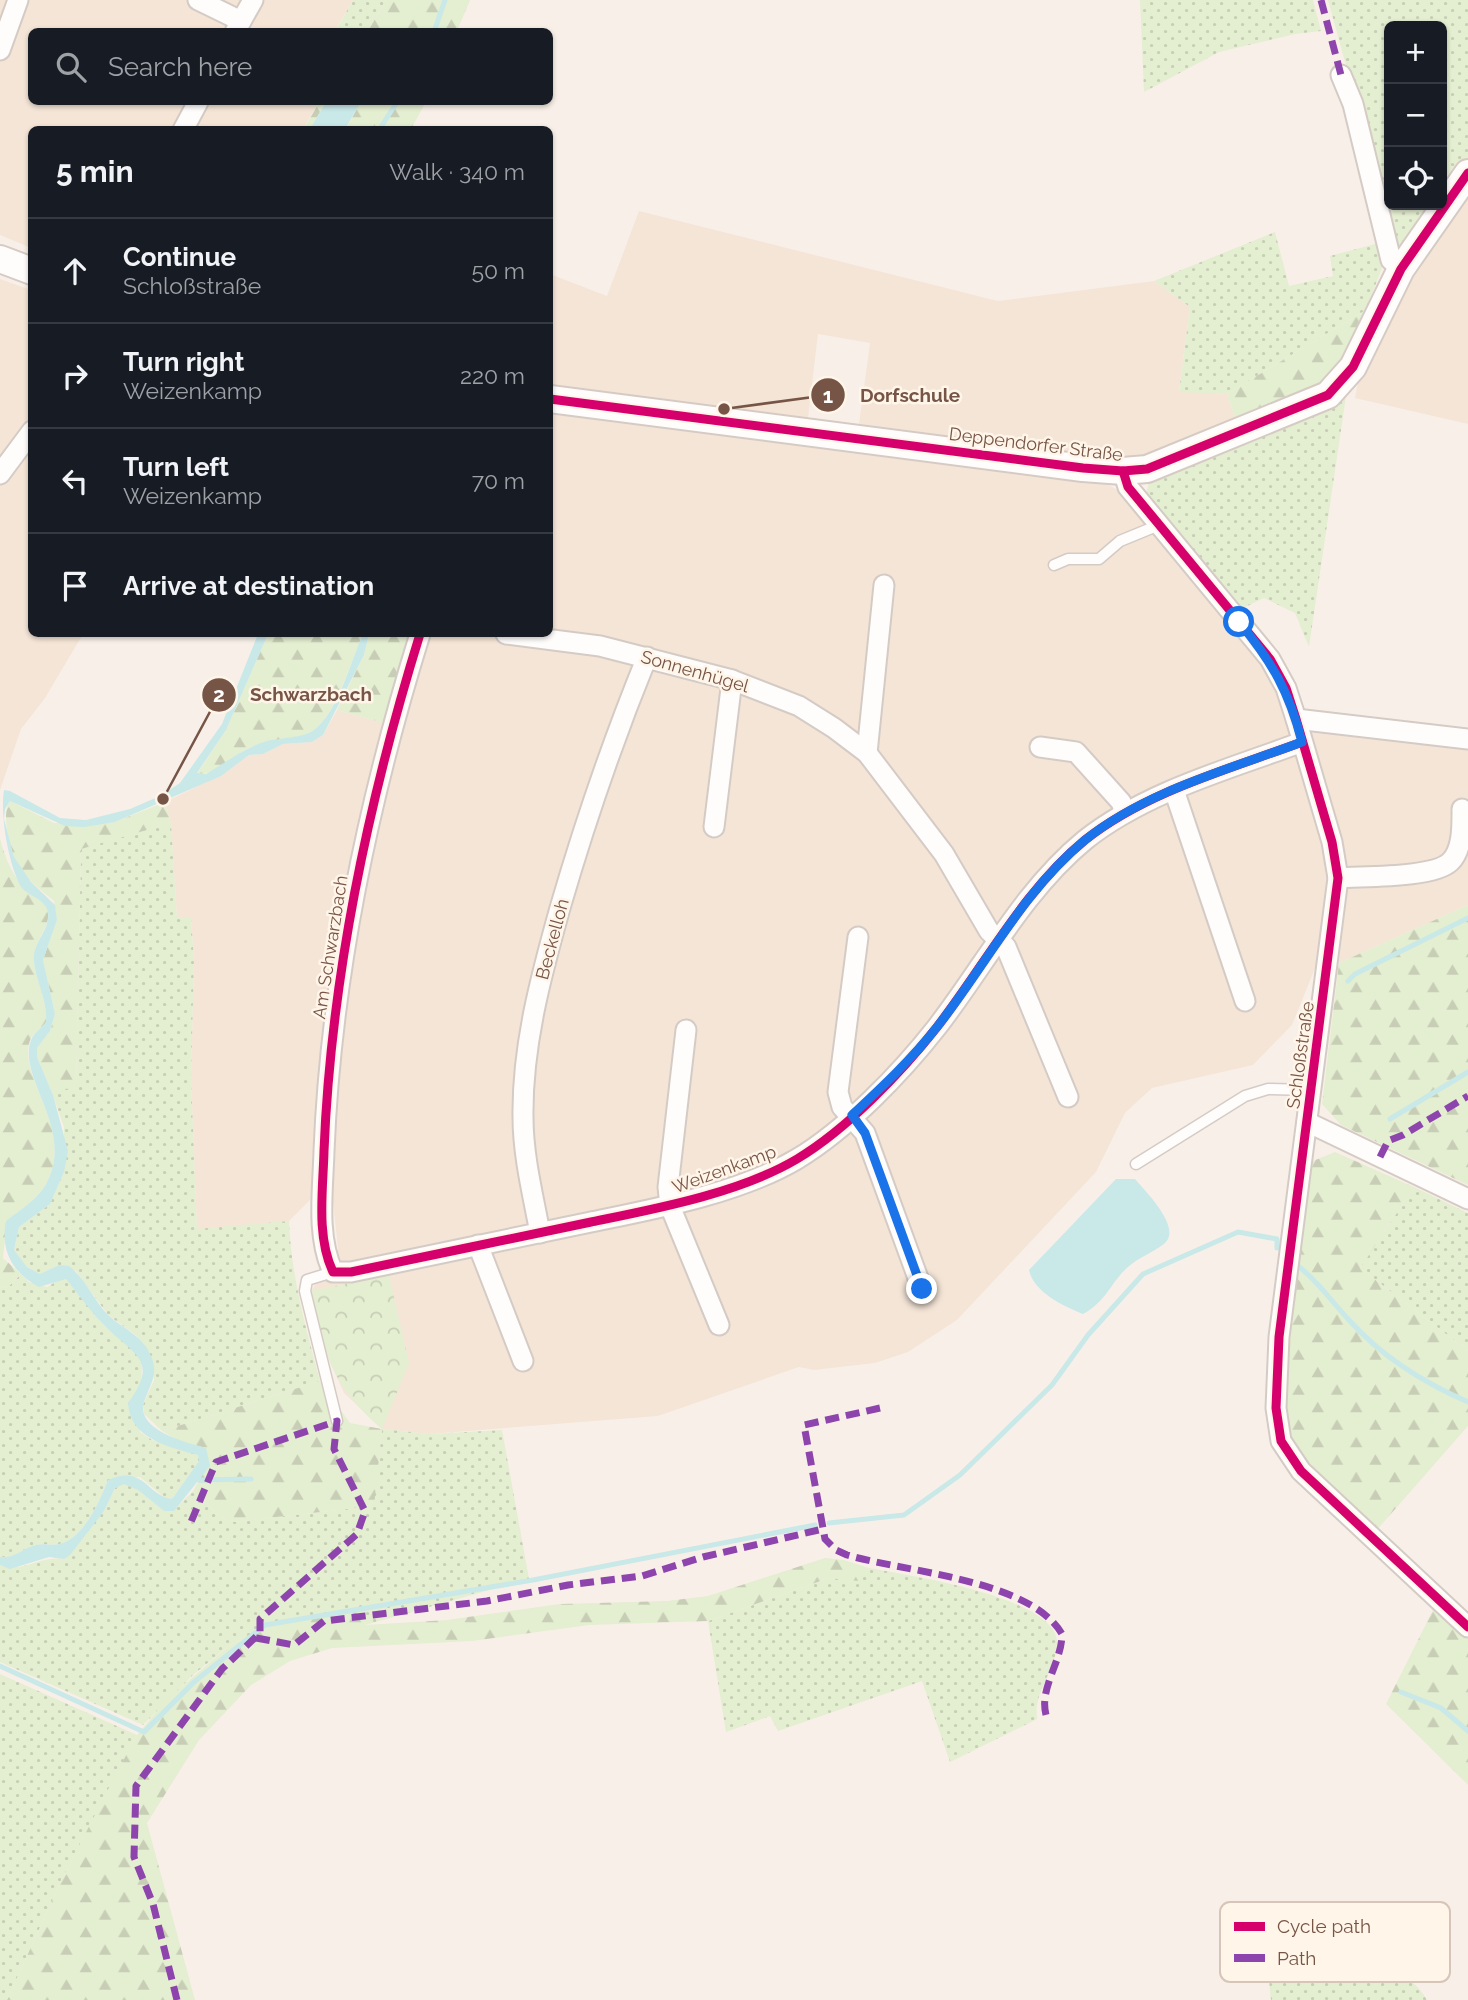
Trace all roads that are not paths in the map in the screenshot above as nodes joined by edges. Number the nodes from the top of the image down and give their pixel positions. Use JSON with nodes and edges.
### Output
{"nodes":[{"id":1,"x":18,"y":0,"type":"edge"},
{"id":2,"x":198,"y":0,"type":"edge"},
{"id":3,"x":253,"y":0,"type":"edge"},
{"id":4,"x":238,"y":26,"type":"edge"},
{"id":5,"x":0,"y":50,"type":"edge"},
{"id":6,"x":1341,"y":75,"type":"dead end"},
{"id":7,"x":196,"y":105,"type":"edge"},
{"id":8,"x":185,"y":126,"type":"edge"},
{"id":9,"x":1468,"y":173,"type":"edge"},
{"id":10,"x":0,"y":259,"type":"edge"},
{"id":11,"x":1401,"y":268,"type":"junction"},
{"id":12,"x":28,"y":270,"type":"edge"},
{"id":13,"x":553,"y":399,"type":"edge"},
{"id":14,"x":28,"y":436,"type":"edge"},
{"id":15,"x":1123,"y":471,"type":"junction"},
{"id":16,"x":0,"y":474,"type":"edge"},
{"id":17,"x":1159,"y":525,"type":"junction"},
{"id":18,"x":1055,"y":565,"type":"dead end"},
{"id":19,"x":884,"y":585,"type":"dead end"},
{"id":20,"x":419,"y":637,"type":"edge"},
{"id":21,"x":531,"y":637,"type":"edge"},
{"id":22,"x":648,"y":657,"type":"junction"},
{"id":23,"x":732,"y":680,"type":"junction"},
{"id":24,"x":1296,"y":719,"type":"junction"},
{"id":25,"x":1468,"y":739,"type":"edge"},
{"id":26,"x":1302,"y":742,"type":"junction"},
{"id":27,"x":1040,"y":747,"type":"dead end"},
{"id":28,"x":867,"y":753,"type":"junction"},
{"id":29,"x":1174,"y":790,"type":"junction"},
{"id":30,"x":1462,"y":810,"type":"dead end"},
{"id":31,"x":1125,"y":813,"type":"junction"},
{"id":32,"x":713,"y":827,"type":"dead end"},
{"id":33,"x":1338,"y":878,"type":"junction"},
{"id":34,"x":858,"y":937,"type":"dead end"},
{"id":35,"x":999,"y":940,"type":"junction"},
{"id":36,"x":1245,"y":1001,"type":"dead end"},
{"id":37,"x":686,"y":1030,"type":"dead end"},
{"id":38,"x":1311,"y":1090,"type":"junction"},
{"id":39,"x":1068,"y":1097,"type":"dead end"},
{"id":40,"x":852,"y":1115,"type":"junction"},
{"id":41,"x":1307,"y":1122,"type":"junction"},
{"id":42,"x":1136,"y":1164,"type":"dead end"},
{"id":43,"x":1468,"y":1199,"type":"edge"},
{"id":44,"x":670,"y":1206,"type":"junction"},
{"id":45,"x":540,"y":1233,"type":"junction"},
{"id":46,"x":478,"y":1245,"type":"junction"},
{"id":47,"x":333,"y":1272,"type":"junction"},
{"id":48,"x":922,"y":1289,"type":"dead end"},
{"id":49,"x":719,"y":1325,"type":"dead end"},
{"id":50,"x":523,"y":1361,"type":"dead end"},
{"id":51,"x":337,"y":1421,"type":"dead end"},
{"id":52,"x":1468,"y":1627,"type":"edge"}],
"edges":[{"from":1,"to":5,"type":"street"},
{"from":2,"to":4,"type":"street"},
{"from":3,"to":4,"type":"street"},
{"from":6,"to":11,"type":"street"},
{"from":7,"to":8,"type":"street"},
{"from":9,"to":11,"type":"street","name":"Deppendorfer Straße"},
{"from":10,"to":12,"type":"street"},
{"from":11,"to":15,"type":"street","name":"Deppendorfer Straße"},
{"from":13,"to":15,"type":"street","name":"Deppendorfer Straße"},
{"from":14,"to":16,"type":"street"},
{"from":15,"to":17,"type":"street","name":"Schloßstraße"},
{"from":17,"to":18,"type":"lane"},
{"from":17,"to":24,"type":"street","name":"Schloßstraße"},
{"from":19,"to":28,"type":"street"},
{"from":20,"to":47,"type":"street","name":"Am Schwarzbach"},
{"from":21,"to":22,"type":"street","name":"Sonnenhügel"},
{"from":22,"to":23,"type":"street","name":"Sonnenhügel"},
{"from":22,"to":45,"type":"street","name":"Beckelloh"},
{"from":23,"to":28,"type":"street","name":"Sonnenhügel"},
{"from":23,"to":32,"type":"street"},
{"from":24,"to":25,"type":"street"},
{"from":24,"to":26,"type":"street","name":"Schloßstraße"},
{"from":26,"to":29,"type":"street","name":"Weizenkamp"},
{"from":26,"to":33,"type":"street","name":"Schloßstraße"},
{"from":27,"to":31,"type":"street"},
{"from":28,"to":35,"type":"street","name":"Sonnenhügel"},
{"from":29,"to":31,"type":"street","name":"Weizenkamp"},
{"from":29,"to":36,"type":"street"},
{"from":30,"to":33,"type":"street"},
{"from":31,"to":35,"type":"street","name":"Weizenkamp"},
{"from":33,"to":38,"type":"street","name":"Schloßstraße"},
{"from":34,"to":40,"type":"street"},
{"from":35,"to":39,"type":"street"},
{"from":35,"to":40,"type":"street","name":"Weizenkamp"},
{"from":37,"to":44,"type":"street"},
{"from":38,"to":41,"type":"street","name":"Schloßstraße"},
{"from":38,"to":42,"type":"lane"},
{"from":40,"to":44,"type":"street","name":"Weizenkamp"},
{"from":40,"to":48,"type":"street"},
{"from":41,"to":43,"type":"street"},
{"from":41,"to":52,"type":"street","name":"Schloßstraße"},
{"from":44,"to":45,"type":"street","name":"Weizenkamp"},
{"from":44,"to":49,"type":"street"},
{"from":45,"to":46,"type":"street","name":"Weizenkamp"},
{"from":46,"to":47,"type":"street","name":"Weizenkamp"},
{"from":46,"to":50,"type":"street"},
{"from":47,"to":51,"type":"lane"}]}
